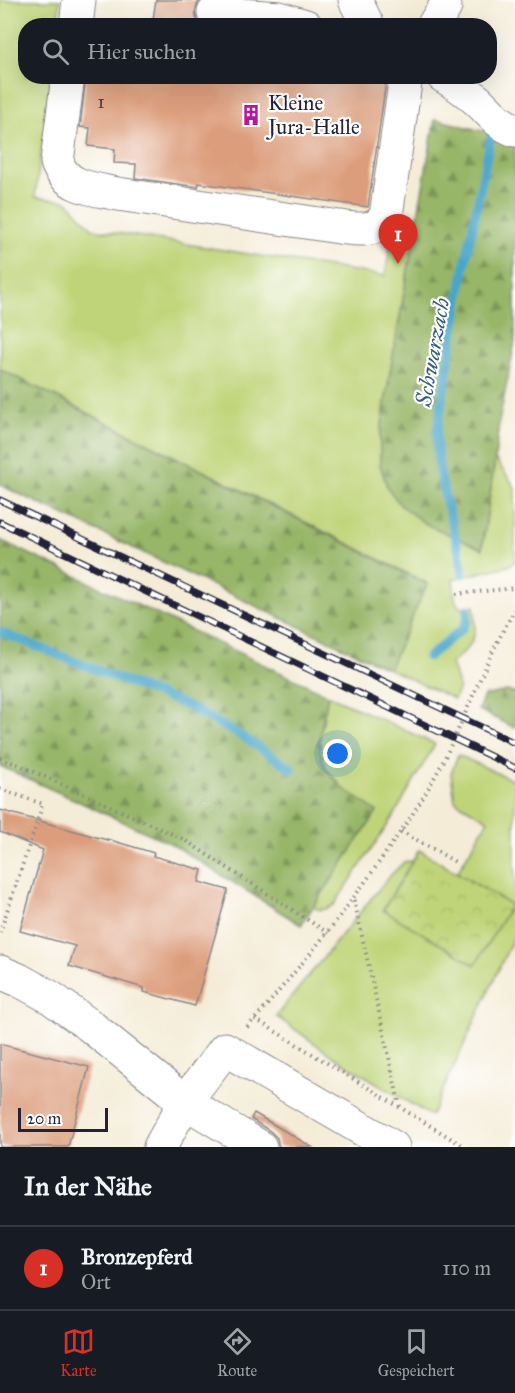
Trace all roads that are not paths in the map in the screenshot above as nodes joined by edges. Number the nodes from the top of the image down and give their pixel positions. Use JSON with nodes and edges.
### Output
{"nodes":[{"id":1,"x":79,"y":0,"type":"edge"},
{"id":2,"x":355,"y":0,"type":"edge"},
{"id":3,"x":214,"y":13,"type":"dead end"},
{"id":4,"x":77,"y":18,"type":"edge"},
{"id":5,"x":279,"y":18,"type":"edge"},
{"id":6,"x":364,"y":18,"type":"edge"},
{"id":7,"x":67,"y":84,"type":"edge"},
{"id":8,"x":405,"y":84,"type":"edge"},
{"id":9,"x":456,"y":84,"type":"edge"},
{"id":10,"x":515,"y":130,"type":"edge"},
{"id":11,"x":0,"y":972,"type":"edge"},
{"id":12,"x":185,"y":1102,"type":"junction"},
{"id":13,"x":160,"y":1147,"type":"edge"},
{"id":14,"x":260,"y":1147,"type":"edge"},
{"id":15,"x":393,"y":1147,"type":"edge"}],
"edges":[{"from":1,"to":4,"type":"street"},
{"from":2,"to":6,"type":"street"},
{"from":3,"to":5,"type":"street"},
{"from":7,"to":8,"type":"street"},
{"from":9,"to":10,"type":"street"},
{"from":11,"to":12,"type":"street"},
{"from":12,"to":13,"type":"street"},
{"from":12,"to":14,"type":"street"},
{"from":12,"to":15,"type":"street"}]}
